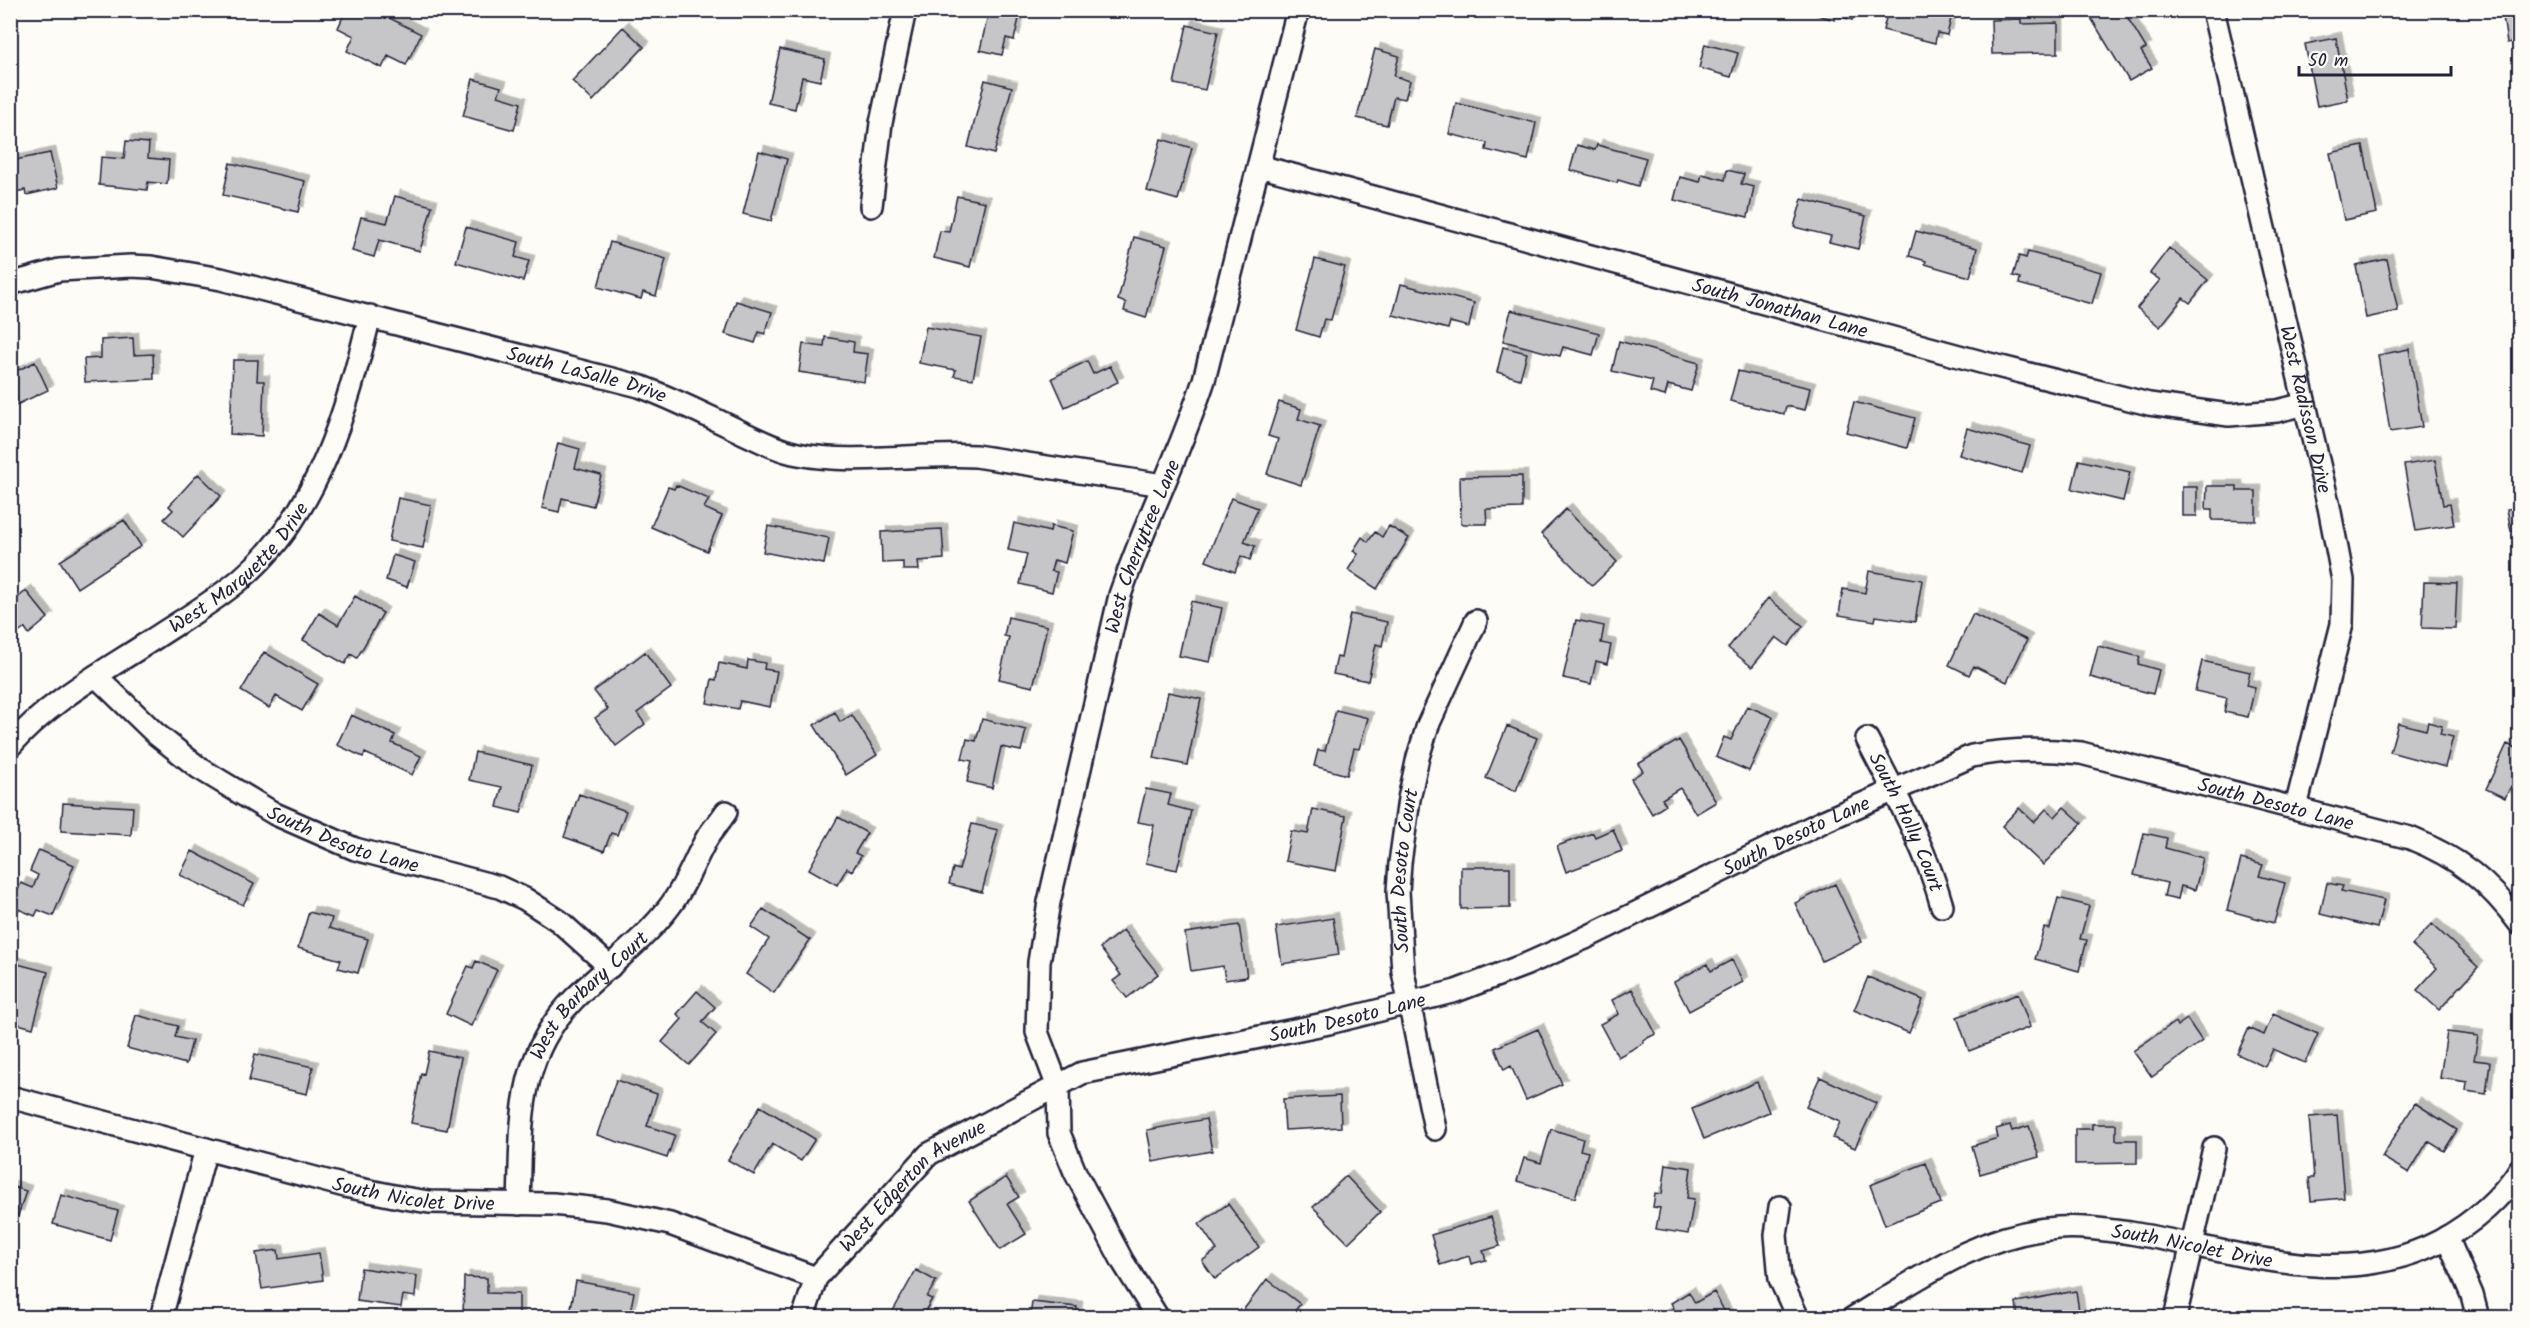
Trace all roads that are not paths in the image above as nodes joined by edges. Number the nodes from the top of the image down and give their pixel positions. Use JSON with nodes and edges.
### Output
{"nodes":[{"id":1,"x":905,"y":10,"type":"edge"},
{"id":2,"x":1298,"y":10,"type":"edge"},
{"id":3,"x":2213,"y":10,"type":"edge"},
{"id":4,"x":1258,"y":166,"type":"junction"},
{"id":5,"x":871,"y":206,"type":"dead end"},
{"id":6,"x":10,"y":284,"type":"edge"},
{"id":7,"x":370,"y":316,"type":"junction"},
{"id":8,"x":2305,"y":404,"type":"junction"},
{"id":9,"x":1163,"y":485,"type":"junction"},
{"id":10,"x":1476,"y":621,"type":"dead end"},
{"id":11,"x":96,"y":676,"type":"junction"},
{"id":12,"x":1867,"y":739,"type":"dead end"},
{"id":13,"x":10,"y":746,"type":"edge"},
{"id":14,"x":1893,"y":789,"type":"junction"},
{"id":15,"x":2296,"y":807,"type":"junction"},
{"id":16,"x":726,"y":812,"type":"dead end"},
{"id":17,"x":1942,"y":906,"type":"dead end"},
{"id":18,"x":2520,"y":924,"type":"edge"},
{"id":19,"x":609,"y":967,"type":"junction"},
{"id":20,"x":1411,"y":1003,"type":"junction"},
{"id":21,"x":1058,"y":1087,"type":"junction"},
{"id":22,"x":10,"y":1097,"type":"edge"},
{"id":23,"x":1435,"y":1130,"type":"dead end"},
{"id":24,"x":2214,"y":1148,"type":"dead end"},
{"id":25,"x":206,"y":1149,"type":"junction"},
{"id":26,"x":2520,"y":1169,"type":"edge"},
{"id":27,"x":519,"y":1204,"type":"junction"},
{"id":28,"x":1780,"y":1207,"type":"dead end"},
{"id":29,"x":2447,"y":1237,"type":"junction"},
{"id":30,"x":2192,"y":1244,"type":"junction"},
{"id":31,"x":816,"y":1278,"type":"junction"},
{"id":32,"x":161,"y":1317,"type":"edge"},
{"id":33,"x":803,"y":1317,"type":"edge"},
{"id":34,"x":1158,"y":1317,"type":"edge"},
{"id":35,"x":1798,"y":1317,"type":"edge"},
{"id":36,"x":1853,"y":1317,"type":"edge"},
{"id":37,"x":2175,"y":1317,"type":"edge"},
{"id":38,"x":2478,"y":1317,"type":"edge"}],
"edges":[{"from":1,"to":5,"type":"street"},
{"from":2,"to":4,"type":"street","name":"West Cherrytree Lane"},
{"from":3,"to":8,"type":"street","name":"West Radisson Drive"},
{"from":4,"to":8,"type":"street","name":"South Jonathan Lane"},
{"from":4,"to":9,"type":"street","name":"West Cherrytree Lane"},
{"from":6,"to":7,"type":"street","name":"South LaSalle Drive"},
{"from":7,"to":9,"type":"street","name":"South LaSalle Drive"},
{"from":7,"to":11,"type":"street","name":"West Marquette Drive"},
{"from":8,"to":15,"type":"street","name":"West Radisson Drive"},
{"from":9,"to":21,"type":"street","name":"West Cherrytree Lane"},
{"from":10,"to":20,"type":"street","name":"South Desoto Court"},
{"from":11,"to":13,"type":"street","name":"West Marquette Drive"},
{"from":11,"to":19,"type":"street","name":"South Desoto Lane"},
{"from":12,"to":14,"type":"street","name":"South Holly Court"},
{"from":14,"to":15,"type":"street","name":"South Desoto Lane"},
{"from":14,"to":17,"type":"street","name":"South Holly Court"},
{"from":14,"to":20,"type":"street","name":"South Desoto Lane"},
{"from":15,"to":18,"type":"street","name":"South Desoto Lane"},
{"from":16,"to":19,"type":"street","name":"West Barbary Court"},
{"from":19,"to":27,"type":"street","name":"West Barbary Court"},
{"from":20,"to":21,"type":"street","name":"South Desoto Lane"},
{"from":20,"to":23,"type":"street","name":"South Desoto Court"},
{"from":21,"to":31,"type":"street","name":"West Edgerton Avenue"},
{"from":21,"to":34,"type":"street"},
{"from":22,"to":25,"type":"street","name":"South Nicolet Drive"},
{"from":24,"to":30,"type":"street"},
{"from":25,"to":27,"type":"street","name":"South Nicolet Drive"},
{"from":25,"to":32,"type":"street"},
{"from":26,"to":29,"type":"street","name":"South Nicolet Drive"},
{"from":27,"to":31,"type":"street","name":"South Nicolet Drive"},
{"from":28,"to":35,"type":"street"},
{"from":29,"to":30,"type":"street","name":"South Nicolet Drive"},
{"from":29,"to":38,"type":"street"},
{"from":30,"to":36,"type":"street","name":"South Nicolet Drive"},
{"from":30,"to":37,"type":"street"},
{"from":31,"to":33,"type":"street","name":"West Edgerton Avenue"}]}
